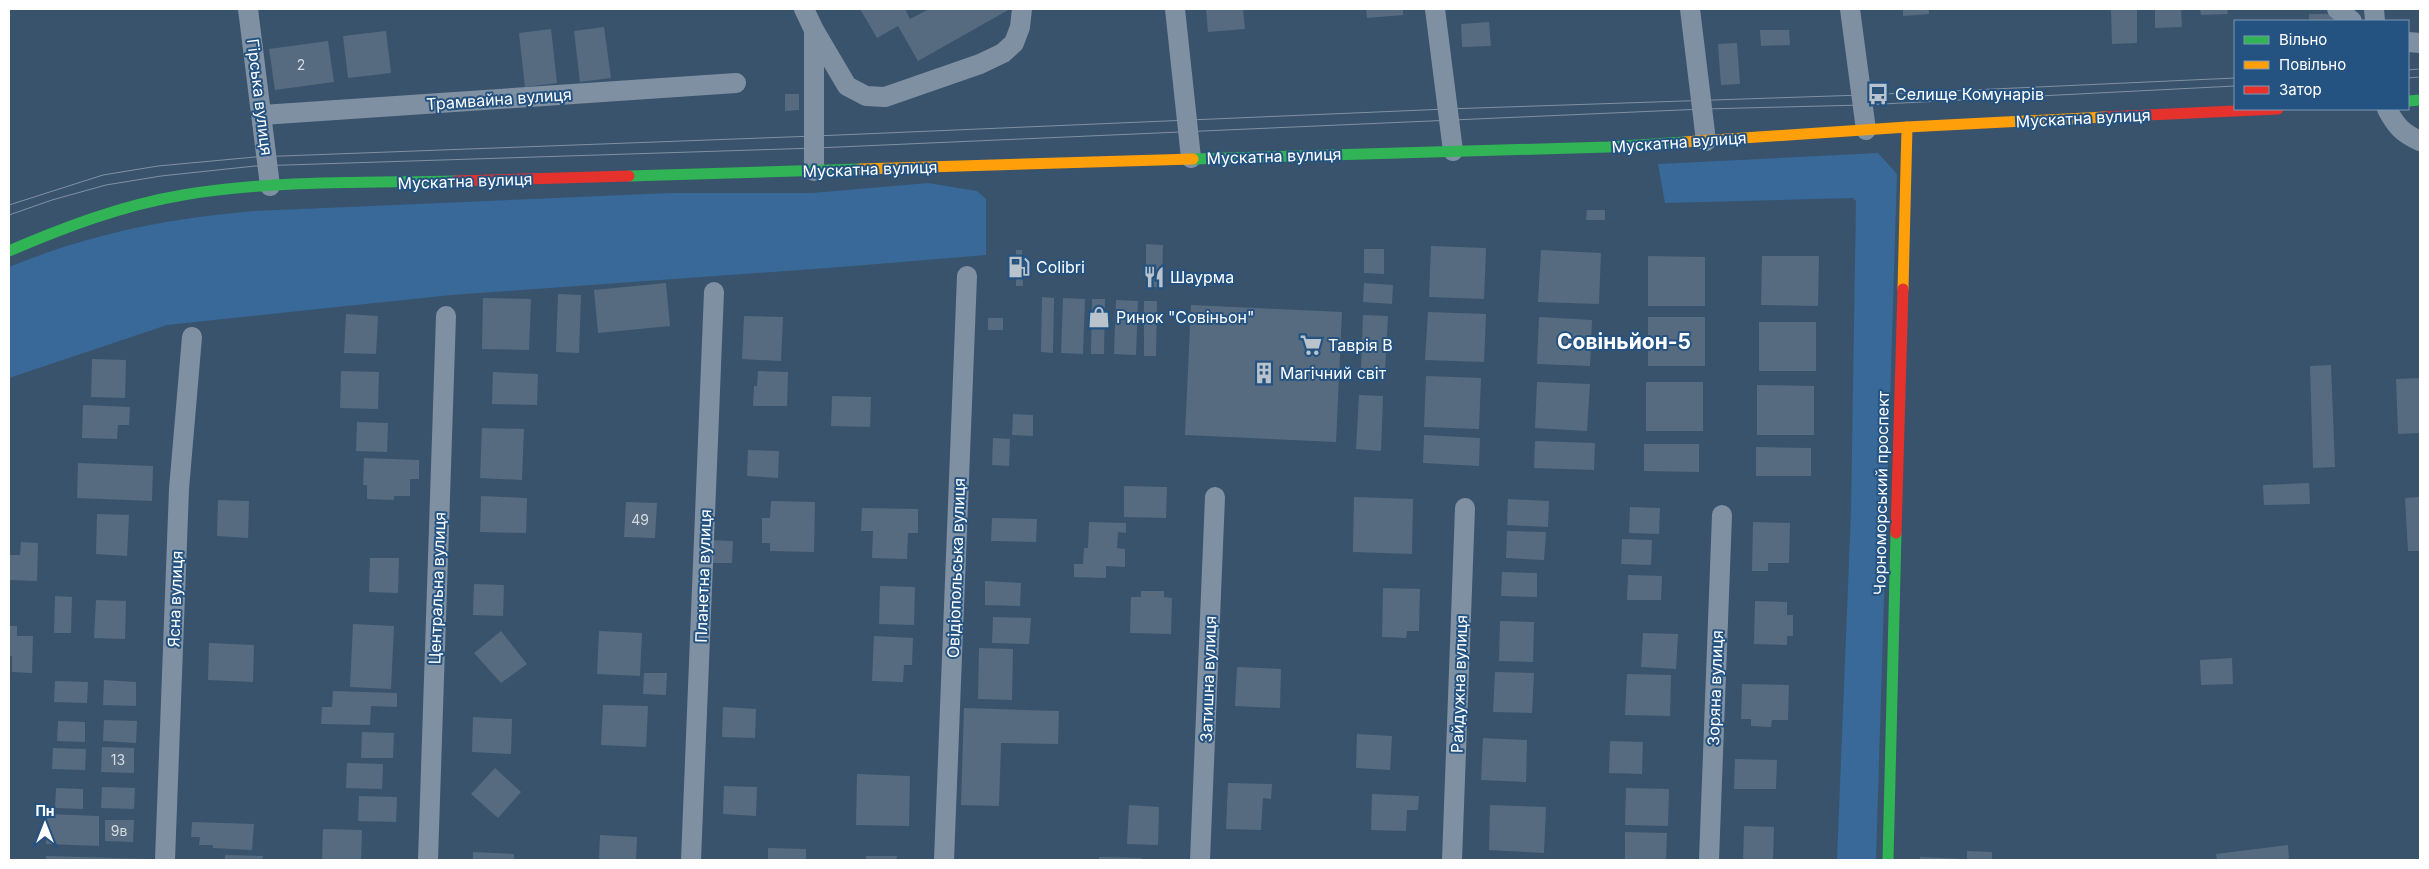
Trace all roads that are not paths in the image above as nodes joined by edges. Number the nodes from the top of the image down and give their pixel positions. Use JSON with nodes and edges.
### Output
{"nodes":[{"id":1,"x":248,"y":9,"type":"edge"},
{"id":2,"x":804,"y":9,"type":"edge"},
{"id":3,"x":1022,"y":9,"type":"edge"},
{"id":4,"x":1175,"y":9,"type":"edge"},
{"id":5,"x":1435,"y":9,"type":"edge"},
{"id":6,"x":1690,"y":9,"type":"edge"},
{"id":7,"x":1850,"y":9,"type":"edge"},
{"id":8,"x":2337,"y":9,"type":"edge"},
{"id":9,"x":2351,"y":20,"type":"edge"},
{"id":10,"x":814,"y":30,"type":"junction"},
{"id":11,"x":736,"y":83,"type":"dead end"},
{"id":12,"x":2257,"y":110,"type":"edge"},
{"id":13,"x":2388,"y":110,"type":"edge"},
{"id":14,"x":262,"y":115,"type":"junction"},
{"id":15,"x":1907,"y":127,"type":"junction"},
{"id":16,"x":1866,"y":130,"type":"junction"},
{"id":17,"x":1706,"y":141,"type":"junction"},
{"id":18,"x":2420,"y":141,"type":"edge"},
{"id":19,"x":1453,"y":151,"type":"junction"},
{"id":20,"x":1191,"y":158,"type":"junction"},
{"id":21,"x":814,"y":171,"type":"junction"},
{"id":22,"x":270,"y":186,"type":"junction"},
{"id":23,"x":9,"y":252,"type":"edge"},
{"id":24,"x":968,"y":276,"type":"dead end"},
{"id":25,"x":714,"y":292,"type":"dead end"},
{"id":26,"x":446,"y":316,"type":"dead end"},
{"id":27,"x":192,"y":337,"type":"dead end"},
{"id":28,"x":1215,"y":497,"type":"dead end"},
{"id":29,"x":1465,"y":508,"type":"dead end"},
{"id":30,"x":1722,"y":515,"type":"dead end"},
{"id":31,"x":165,"y":860,"type":"edge"},
{"id":32,"x":428,"y":860,"type":"edge"},
{"id":33,"x":691,"y":860,"type":"edge"},
{"id":34,"x":944,"y":860,"type":"edge"},
{"id":35,"x":1200,"y":860,"type":"edge"},
{"id":36,"x":1452,"y":860,"type":"edge"},
{"id":37,"x":1709,"y":860,"type":"edge"},
{"id":38,"x":1888,"y":860,"type":"edge"}],
"edges":[{"from":1,"to":14,"type":"street","name":"Гірська вулиця"},
{"from":2,"to":10,"type":"street"},
{"from":3,"to":10,"type":"street"},
{"from":4,"to":20,"type":"street"},
{"from":5,"to":19,"type":"street"},
{"from":6,"to":17,"type":"street"},
{"from":7,"to":16,"type":"street"},
{"from":8,"to":9,"type":"street"},
{"from":10,"to":21,"type":"street"},
{"from":11,"to":14,"type":"street","name":"Трамвайна вулиця"},
{"from":12,"to":15,"type":"street","name":"Мускатна вулиця"},
{"from":13,"to":18,"type":"street"},
{"from":14,"to":22,"type":"street","name":"Гірська вулиця"},
{"from":15,"to":16,"type":"street","name":"Мускатна вулиця"},
{"from":15,"to":38,"type":"street","name":"Чорноморський проспект"},
{"from":16,"to":17,"type":"street","name":"Мускатна вулиця"},
{"from":17,"to":19,"type":"street","name":"Мускатна вулиця"},
{"from":19,"to":20,"type":"street","name":"Мускатна вулиця"},
{"from":20,"to":21,"type":"street","name":"Мускатна вулиця"},
{"from":21,"to":22,"type":"street","name":"Мускатна вулиця"},
{"from":22,"to":23,"type":"street","name":"Мускатна вулиця"},
{"from":24,"to":34,"type":"street","name":"Овідіопольська вулиця"},
{"from":25,"to":33,"type":"street","name":"Планетна вулиця"},
{"from":26,"to":32,"type":"street","name":"Центральна вулиця"},
{"from":27,"to":31,"type":"street","name":"Ясна вулиця"},
{"from":28,"to":35,"type":"street","name":"Затишна вулиця"},
{"from":29,"to":36,"type":"street","name":"Райдужна вулиця"},
{"from":30,"to":37,"type":"street","name":"Зоряна вулиця"}]}
